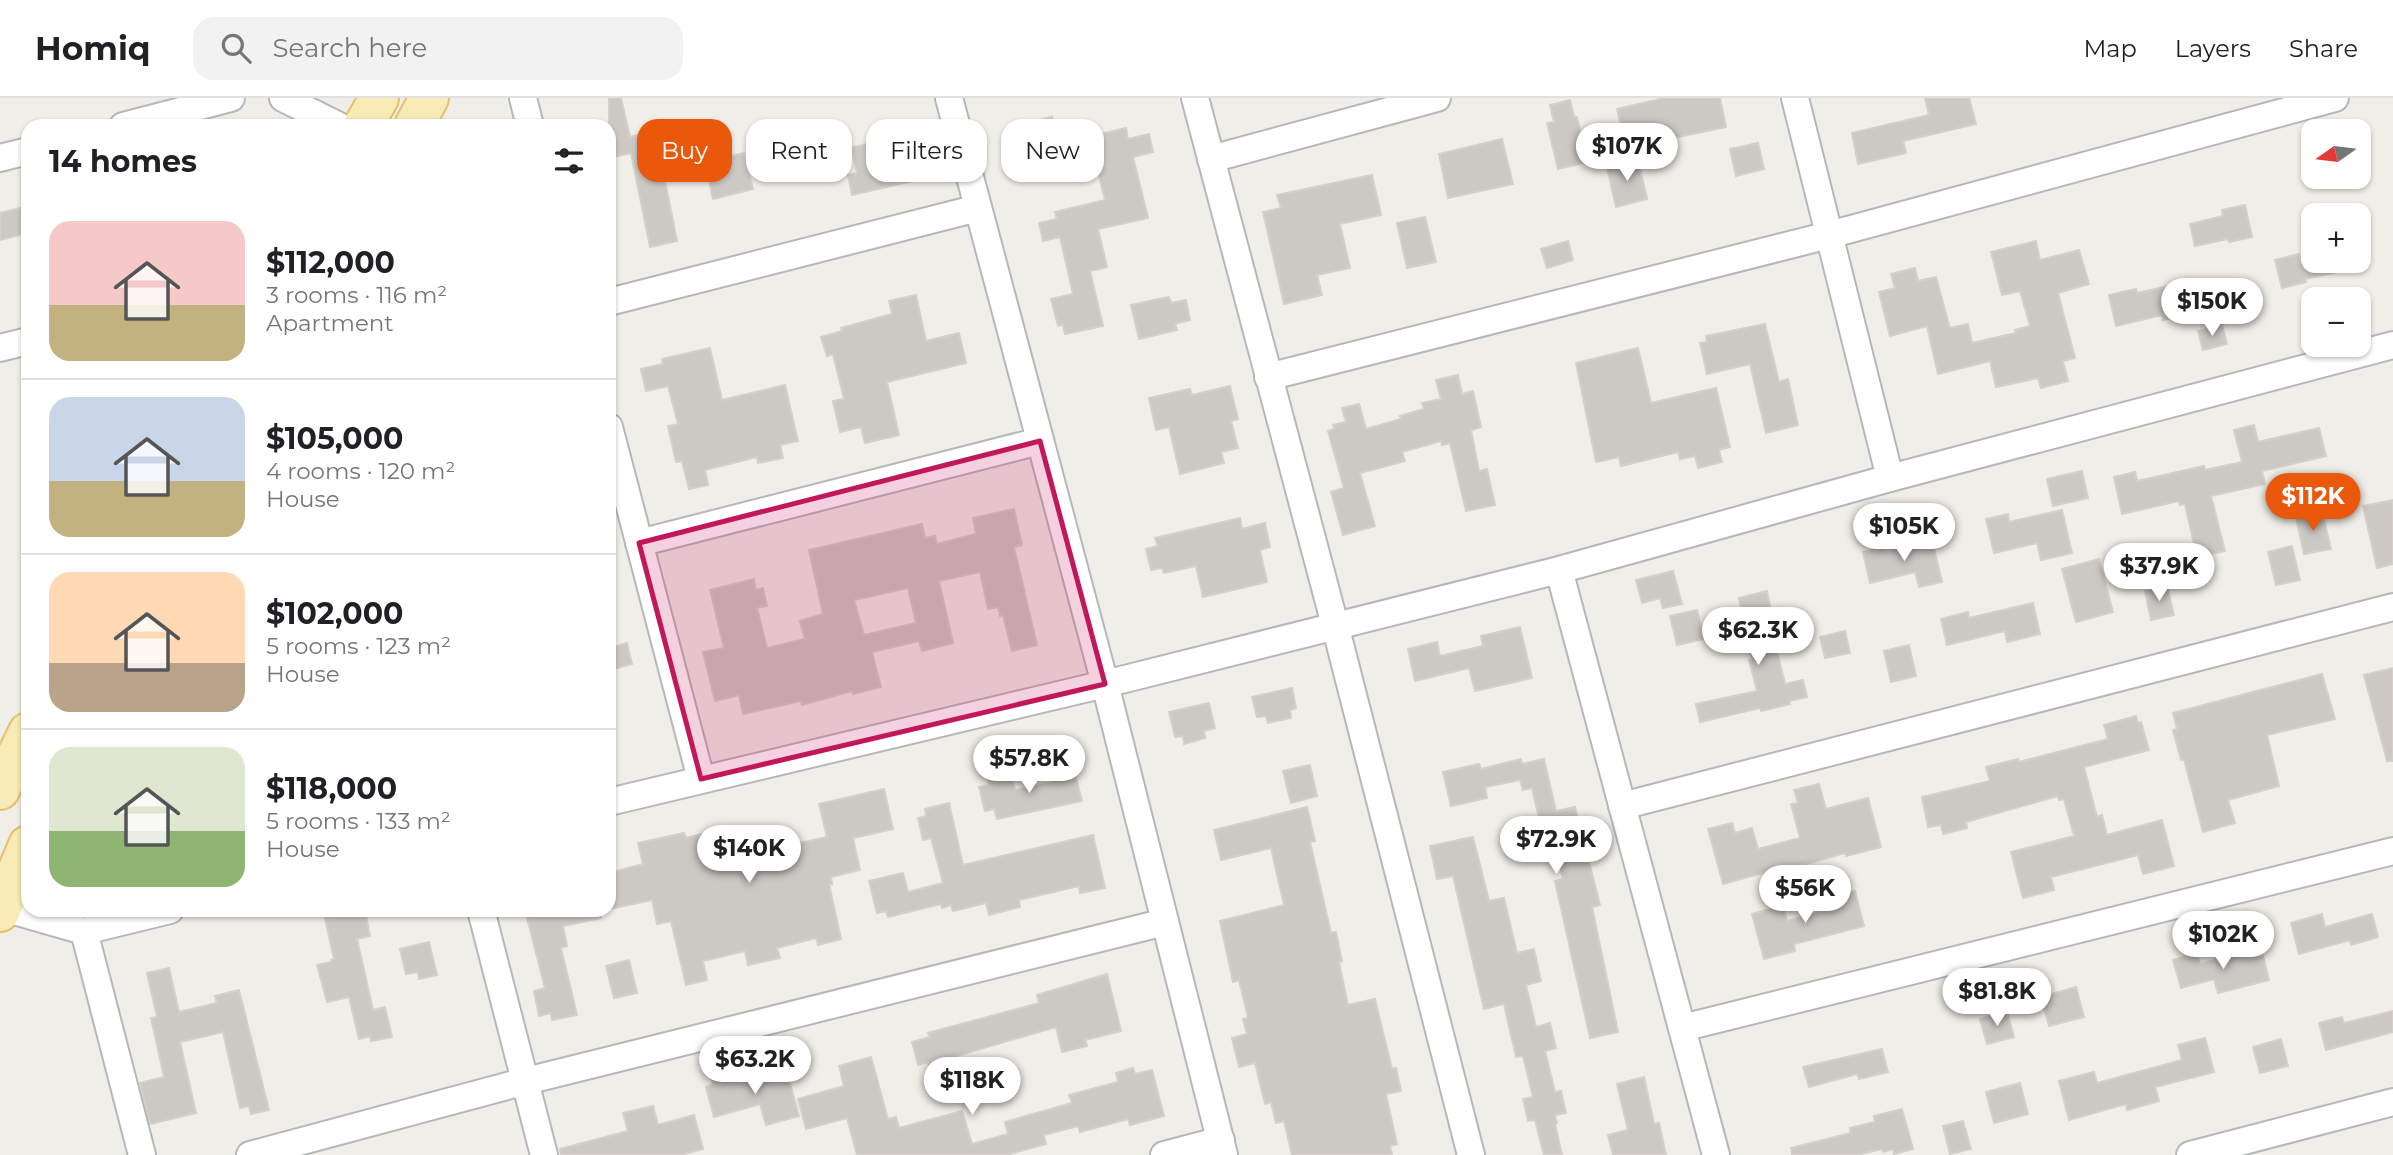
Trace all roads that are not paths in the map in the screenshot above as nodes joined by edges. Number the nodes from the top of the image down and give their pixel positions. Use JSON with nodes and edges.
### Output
{"nodes":[{"id":1,"x":231,"y":98,"type":"edge"},
{"id":2,"x":283,"y":98,"type":"edge"},
{"id":3,"x":379,"y":98,"type":"edge"},
{"id":4,"x":429,"y":98,"type":"edge"},
{"id":5,"x":523,"y":98,"type":"edge"},
{"id":6,"x":949,"y":98,"type":"edge"},
{"id":7,"x":1195,"y":98,"type":"edge"},
{"id":8,"x":1437,"y":98,"type":"edge"},
{"id":9,"x":1795,"y":98,"type":"edge"},
{"id":10,"x":2335,"y":98,"type":"edge"},
{"id":11,"x":150,"y":119,"type":"edge"},
{"id":12,"x":326,"y":119,"type":"edge"},
{"id":13,"x":367,"y":119,"type":"edge"},
{"id":14,"x":418,"y":119,"type":"edge"},
{"id":15,"x":528,"y":119,"type":"edge"},
{"id":16,"x":21,"y":153,"type":"edge"},
{"id":17,"x":0,"y":158,"type":"edge"},
{"id":18,"x":1211,"y":159,"type":"junction"},
{"id":19,"x":978,"y":208,"type":"junction"},
{"id":20,"x":1829,"y":235,"type":"junction"},
{"id":21,"x":616,"y":300,"type":"edge"},
{"id":22,"x":21,"y":343,"type":"edge"},
{"id":23,"x":2393,"y":345,"type":"edge"},
{"id":24,"x":0,"y":348,"type":"edge"},
{"id":25,"x":1268,"y":377,"type":"junction"},
{"id":26,"x":1040,"y":441,"type":"junction"},
{"id":27,"x":616,"y":455,"type":"edge"},
{"id":28,"x":1891,"y":478,"type":"junction"},
{"id":29,"x":639,"y":543,"type":"junction"},
{"id":30,"x":1559,"y":570,"type":"junction"},
{"id":31,"x":2393,"y":607,"type":"edge"},
{"id":32,"x":1335,"y":625,"type":"junction"},
{"id":33,"x":1104,"y":684,"type":"junction"},
{"id":34,"x":21,"y":746,"type":"edge"},
{"id":35,"x":701,"y":779,"type":"junction"},
{"id":36,"x":0,"y":790,"type":"edge"},
{"id":37,"x":616,"y":800,"type":"edge"},
{"id":38,"x":1622,"y":806,"type":"junction"},
{"id":39,"x":2393,"y":851,"type":"edge"},
{"id":40,"x":21,"y":861,"type":"edge"},
{"id":41,"x":0,"y":909,"type":"edge"},
{"id":42,"x":21,"y":914,"type":"edge"},
{"id":43,"x":31,"y":917,"type":"edge"},
{"id":44,"x":141,"y":917,"type":"edge"},
{"id":45,"x":483,"y":917,"type":"edge"},
{"id":46,"x":1165,"y":922,"type":"junction"},
{"id":47,"x":84,"y":931,"type":"junction"},
{"id":48,"x":1682,"y":1028,"type":"junction"},
{"id":49,"x":526,"y":1081,"type":"junction"},
{"id":50,"x":2393,"y":1102,"type":"edge"},
{"id":51,"x":1223,"y":1148,"type":"edge"},
{"id":52,"x":142,"y":1155,"type":"edge"},
{"id":53,"x":250,"y":1155,"type":"edge"},
{"id":54,"x":544,"y":1155,"type":"edge"},
{"id":55,"x":1164,"y":1155,"type":"edge"},
{"id":56,"x":1471,"y":1155,"type":"edge"},
{"id":57,"x":1716,"y":1155,"type":"edge"},
{"id":58,"x":2190,"y":1155,"type":"edge"}],
"edges":[{"from":1,"to":11,"type":"street"},
{"from":2,"to":12,"type":"street"},
{"from":3,"to":13,"type":"main road"},
{"from":4,"to":14,"type":"main road"},
{"from":5,"to":15,"type":"street"},
{"from":6,"to":19,"type":"street"},
{"from":7,"to":18,"type":"street"},
{"from":8,"to":18,"type":"street"},
{"from":9,"to":20,"type":"street"},
{"from":10,"to":20,"type":"street"},
{"from":16,"to":17,"type":"street"},
{"from":18,"to":25,"type":"street"},
{"from":19,"to":21,"type":"street"},
{"from":19,"to":26,"type":"street"},
{"from":20,"to":25,"type":"street"},
{"from":20,"to":28,"type":"street"},
{"from":22,"to":24,"type":"street"},
{"from":23,"to":28,"type":"street"},
{"from":25,"to":32,"type":"street"},
{"from":26,"to":29,"type":"street"},
{"from":26,"to":33,"type":"street"},
{"from":27,"to":29,"type":"street"},
{"from":28,"to":30,"type":"street"},
{"from":29,"to":35,"type":"street"},
{"from":30,"to":32,"type":"street"},
{"from":30,"to":38,"type":"street"},
{"from":31,"to":38,"type":"street"},
{"from":32,"to":33,"type":"street"},
{"from":32,"to":56,"type":"street"},
{"from":33,"to":35,"type":"street"},
{"from":33,"to":46,"type":"street"},
{"from":34,"to":36,"type":"main road"},
{"from":35,"to":37,"type":"street"},
{"from":38,"to":48,"type":"street"},
{"from":39,"to":48,"type":"street"},
{"from":40,"to":41,"type":"main road"},
{"from":41,"to":42,"type":"street"},
{"from":43,"to":47,"type":"street"},
{"from":44,"to":47,"type":"street"},
{"from":45,"to":49,"type":"street"},
{"from":46,"to":49,"type":"street"},
{"from":46,"to":51,"type":"street"},
{"from":47,"to":52,"type":"street"},
{"from":48,"to":57,"type":"street"},
{"from":49,"to":53,"type":"street"},
{"from":49,"to":54,"type":"street"},
{"from":50,"to":58,"type":"street"},
{"from":51,"to":55,"type":"street"}]}
